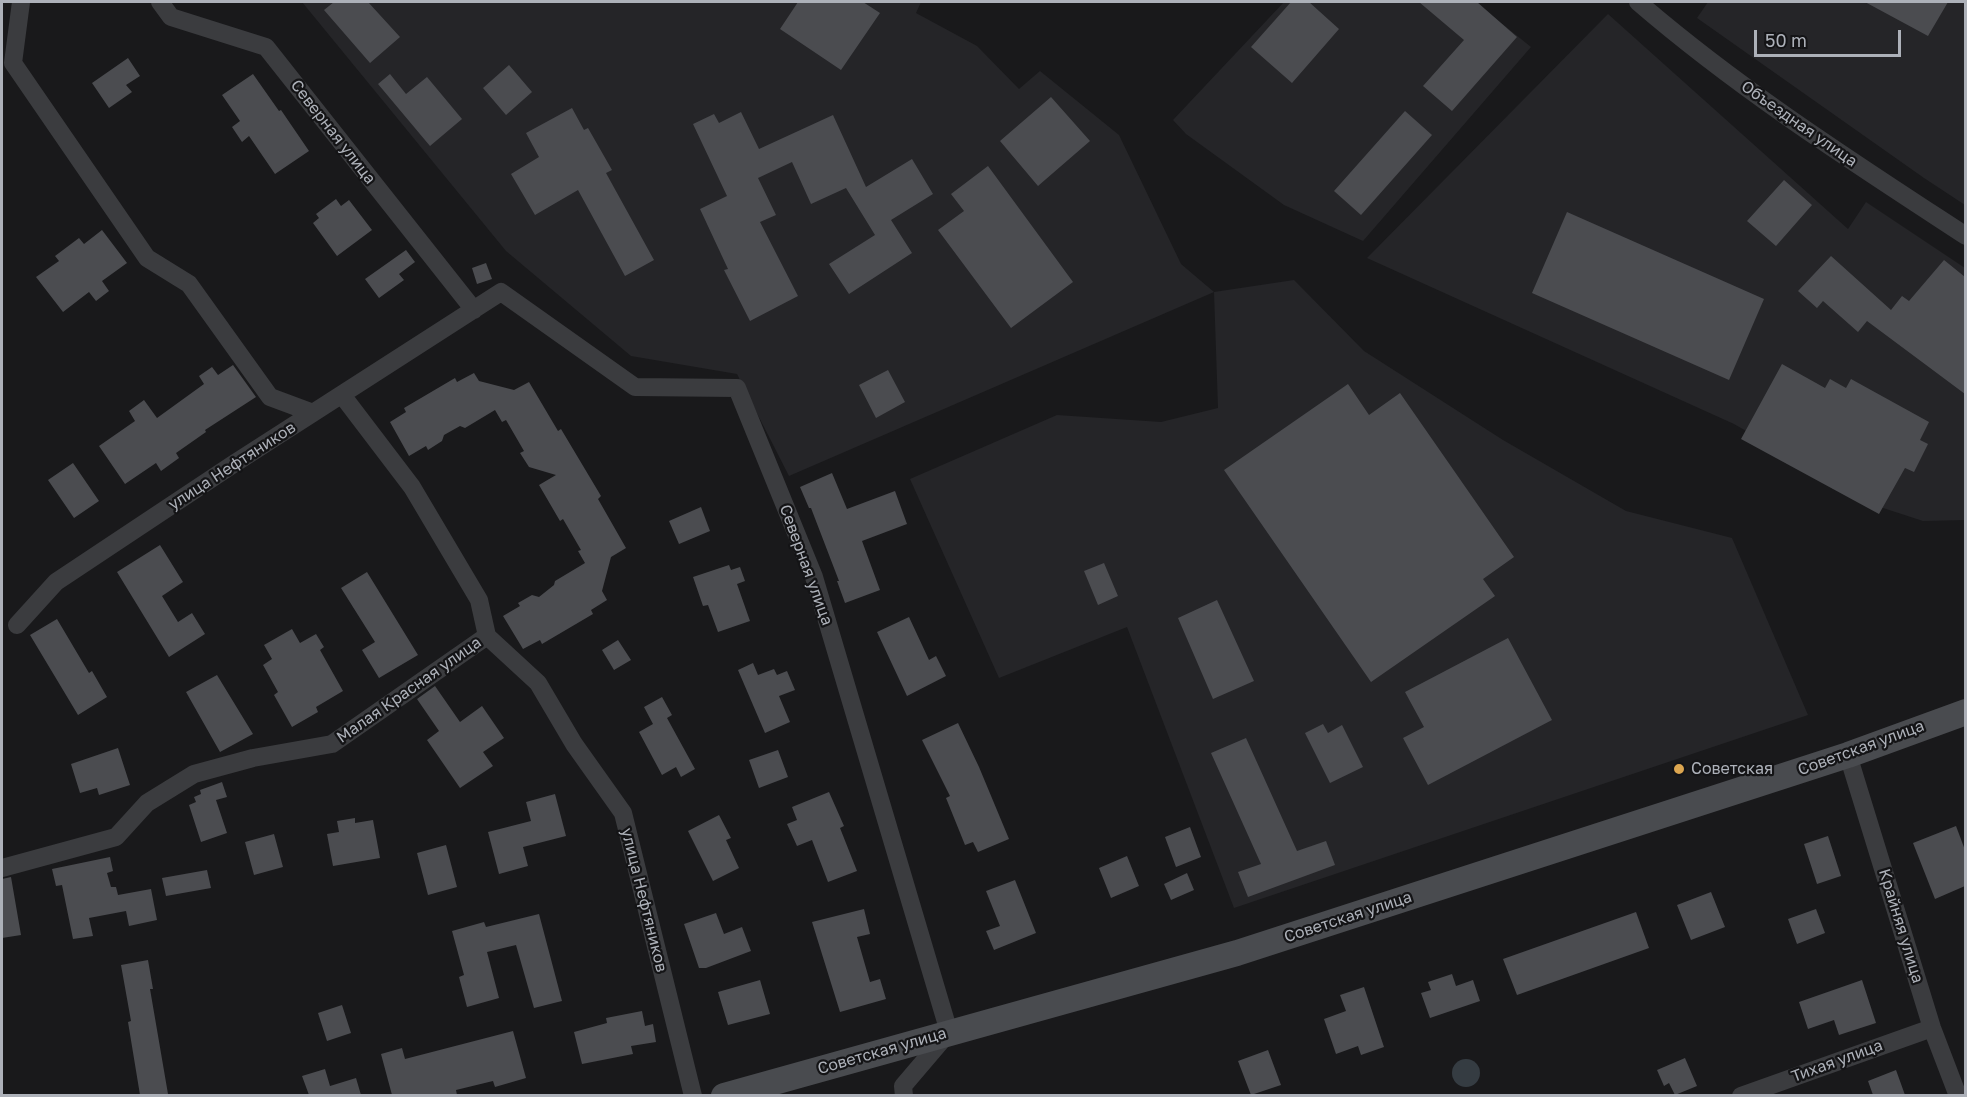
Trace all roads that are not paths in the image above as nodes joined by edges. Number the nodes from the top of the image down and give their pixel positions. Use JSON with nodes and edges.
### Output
{"nodes":[{"id":1,"x":21,"y":2,"type":"edge"},
{"id":2,"x":160,"y":2,"type":"edge"},
{"id":3,"x":1638,"y":2,"type":"edge"},
{"id":4,"x":1965,"y":236,"type":"edge"},
{"id":5,"x":474,"y":310,"type":"junction"},
{"id":6,"x":342,"y":395,"type":"junction"},
{"id":7,"x":313,"y":413,"type":"junction"},
{"id":8,"x":17,"y":625,"type":"dead end"},
{"id":9,"x":487,"y":636,"type":"junction"},
{"id":10,"x":1965,"y":712,"type":"edge"},
{"id":11,"x":1848,"y":755,"type":"junction"},
{"id":12,"x":2,"y":868,"type":"edge"},
{"id":13,"x":1932,"y":1028,"type":"junction"},
{"id":14,"x":949,"y":1032,"type":"junction"},
{"id":15,"x":693,"y":1095,"type":"edge"},
{"id":16,"x":723,"y":1095,"type":"edge"},
{"id":17,"x":904,"y":1095,"type":"edge"},
{"id":18,"x":1741,"y":1095,"type":"edge"},
{"id":19,"x":1958,"y":1095,"type":"edge"}],
"edges":[{"from":1,"to":7,"type":"street","name":"улица Нефтяников"},
{"from":2,"to":5,"type":"street","name":"Северная улица"},
{"from":3,"to":4,"type":"street","name":"Объездная улица"},
{"from":5,"to":6,"type":"street","name":"Северная улица"},
{"from":5,"to":14,"type":"street","name":"Северная улица"},
{"from":6,"to":7,"type":"street","name":"Северная улица"},
{"from":6,"to":9,"type":"street"},
{"from":7,"to":8,"type":"street","name":"улица Нефтяников"},
{"from":9,"to":12,"type":"street","name":"Малая Красная улица"},
{"from":9,"to":15,"type":"street","name":"улица Нефтяников"},
{"from":10,"to":11,"type":"street","name":"Советская улица"},
{"from":11,"to":13,"type":"street","name":"Крайняя улица"},
{"from":11,"to":14,"type":"street","name":"Советская улица"},
{"from":13,"to":18,"type":"street","name":"Тихая улица"},
{"from":13,"to":19,"type":"street","name":"Крайняя улица"},
{"from":14,"to":16,"type":"street","name":"Советская улица"},
{"from":14,"to":17,"type":"street"}]}
